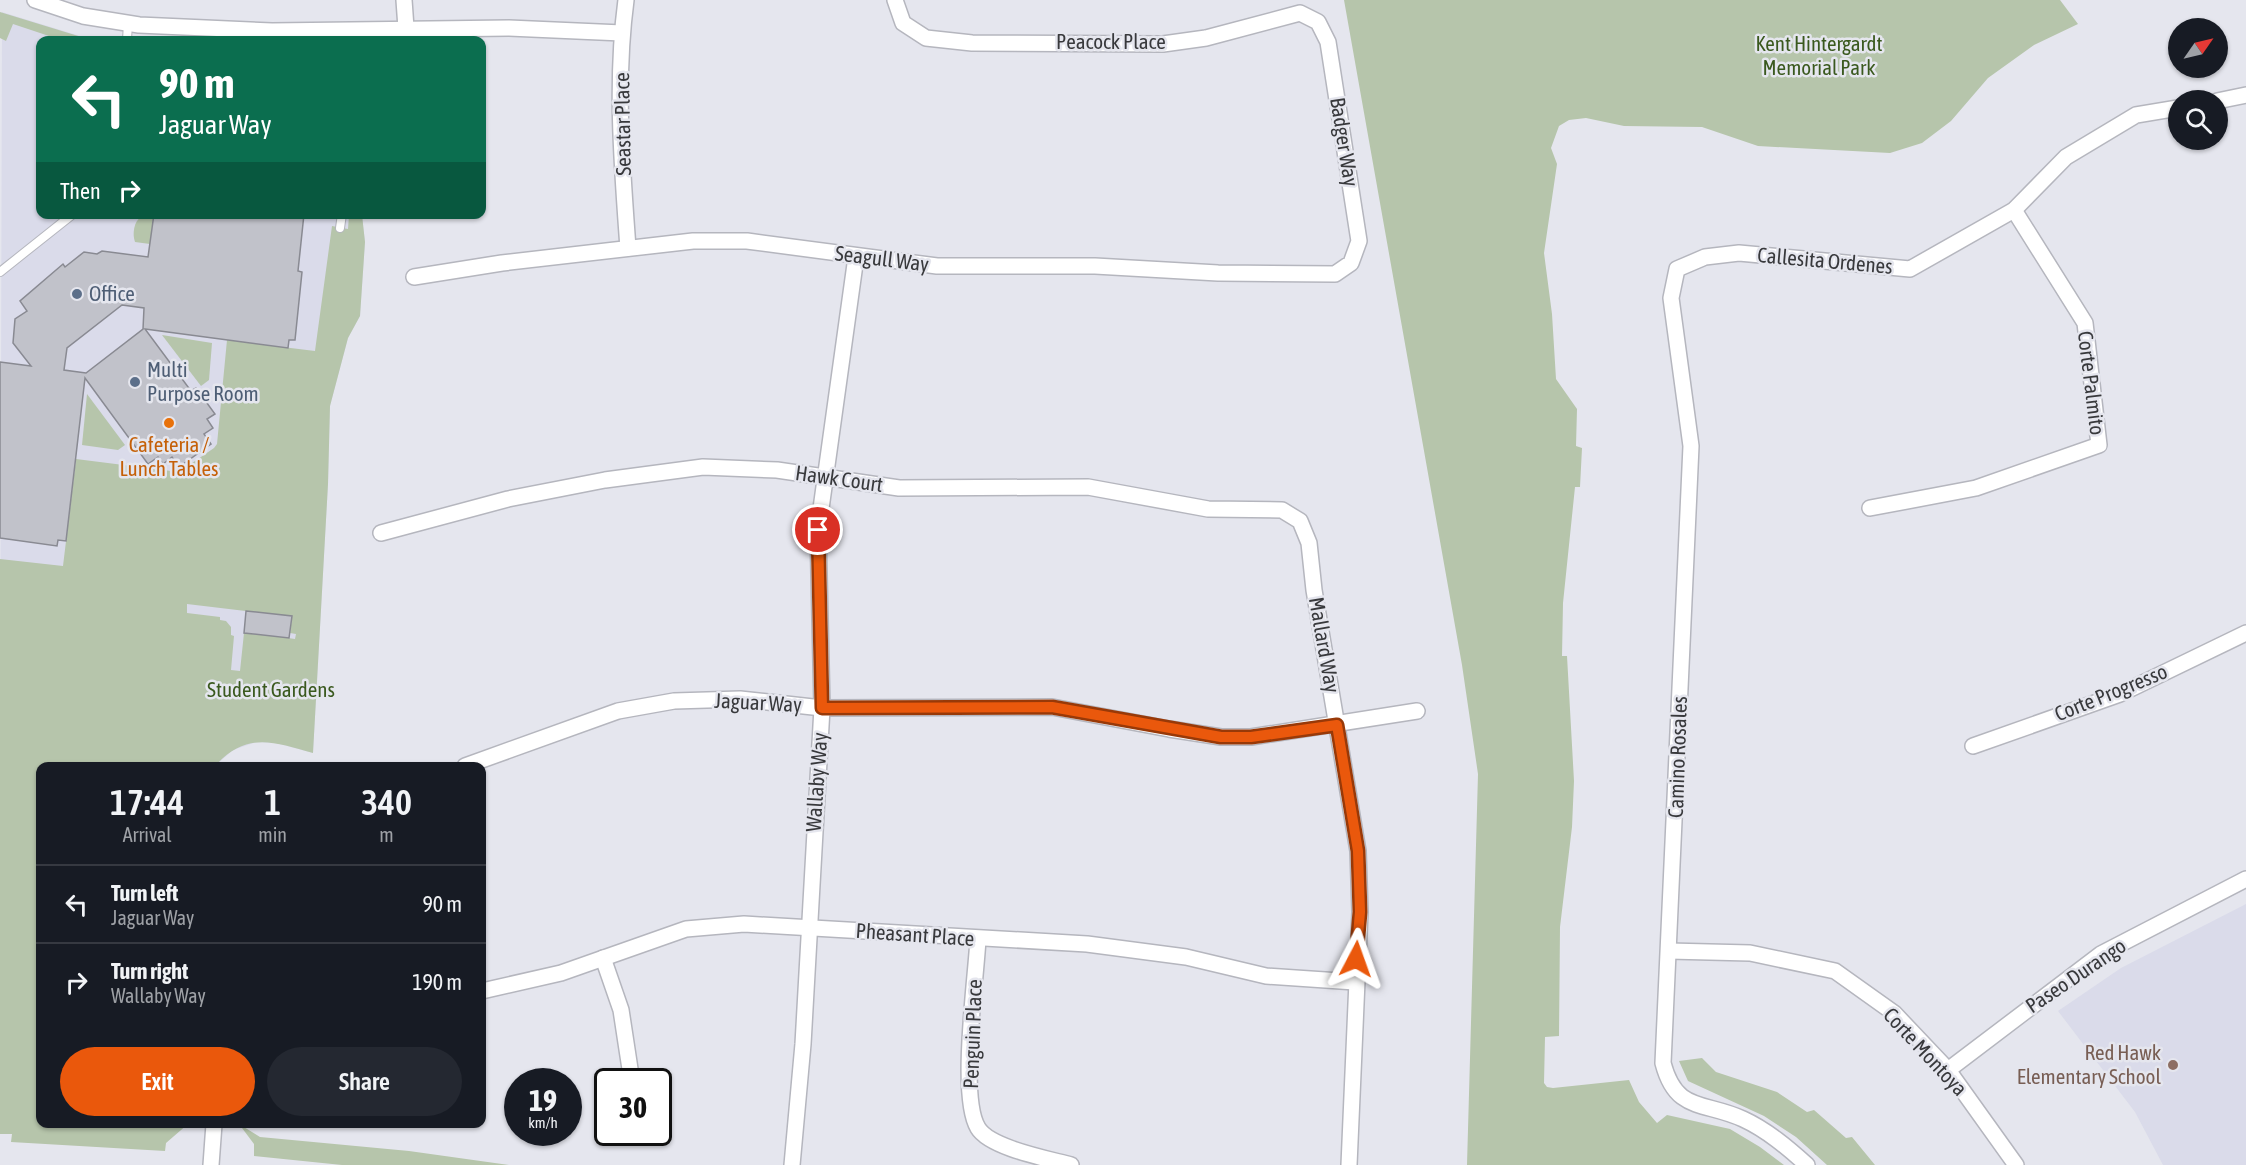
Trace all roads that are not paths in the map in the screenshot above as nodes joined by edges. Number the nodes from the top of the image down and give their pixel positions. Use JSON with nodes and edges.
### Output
{"nodes":[{"id":1,"x":35,"y":0,"type":"edge"},
{"id":2,"x":404,"y":0,"type":"edge"},
{"id":3,"x":626,"y":0,"type":"edge"},
{"id":4,"x":895,"y":0,"type":"edge"},
{"id":5,"x":1318,"y":22,"type":"joint"},
{"id":6,"x":128,"y":23,"type":"junction"},
{"id":7,"x":406,"y":28,"type":"junction"},
{"id":8,"x":622,"y":33,"type":"junction"},
{"id":9,"x":347,"y":35,"type":"edge"},
{"id":10,"x":127,"y":36,"type":"edge"},
{"id":11,"x":2246,"y":95,"type":"edge"},
{"id":12,"x":2228,"y":98,"type":"edge"},
{"id":13,"x":2168,"y":110,"type":"edge"},
{"id":14,"x":2014,"y":210,"type":"junction"},
{"id":15,"x":67,"y":219,"type":"edge"},
{"id":16,"x":341,"y":219,"type":"edge"},
{"id":17,"x":340,"y":228,"type":"dead end"},
{"id":18,"x":628,"y":248,"type":"junction"},
{"id":19,"x":856,"y":257,"type":"junction"},
{"id":20,"x":1351,"y":263,"type":"joint"},
{"id":21,"x":1677,"y":269,"type":"joint"},
{"id":22,"x":0,"y":272,"type":"edge"},
{"id":23,"x":414,"y":277,"type":"dead end"},
{"id":24,"x":824,"y":478,"type":"junction"},
{"id":25,"x":1870,"y":508,"type":"dead end"},
{"id":26,"x":1300,"y":521,"type":"joint"},
{"id":27,"x":381,"y":533,"type":"dead end"},
{"id":28,"x":2246,"y":633,"type":"edge"},
{"id":29,"x":822,"y":708,"type":"junction"},
{"id":30,"x":1417,"y":711,"type":"dead end"},
{"id":31,"x":1337,"y":725,"type":"junction"},
{"id":32,"x":1973,"y":746,"type":"dead end"},
{"id":33,"x":476,"y":762,"type":"edge"},
{"id":34,"x":2246,"y":879,"type":"edge"},
{"id":35,"x":808,"y":928,"type":"junction"},
{"id":36,"x":978,"y":939,"type":"junction"},
{"id":37,"x":1669,"y":951,"type":"junction"},
{"id":38,"x":603,"y":958,"type":"junction"},
{"id":39,"x":1355,"y":982,"type":"junction"},
{"id":40,"x":486,"y":990,"type":"edge"},
{"id":41,"x":630,"y":1068,"type":"edge"},
{"id":42,"x":1948,"y":1070,"type":"junction"},
{"id":43,"x":214,"y":1128,"type":"edge"},
{"id":44,"x":211,"y":1165,"type":"edge"},
{"id":45,"x":792,"y":1165,"type":"edge"},
{"id":46,"x":1071,"y":1165,"type":"edge"},
{"id":47,"x":1349,"y":1165,"type":"edge"},
{"id":48,"x":1807,"y":1165,"type":"edge"},
{"id":49,"x":2016,"y":1165,"type":"edge"}],
"edges":[{"from":1,"to":6,"type":"street"},
{"from":2,"to":7,"type":"street"},
{"from":3,"to":8,"type":"street","name":"Seastar Place"},
{"from":4,"to":5,"type":"street","name":"Peacock Place"},
{"from":5,"to":20,"type":"street","name":"Badger Way"},
{"from":6,"to":9,"type":"street"},
{"from":6,"to":10,"type":"lane"},
{"from":7,"to":8,"type":"street"},
{"from":7,"to":9,"type":"street"},
{"from":8,"to":18,"type":"street","name":"Seastar Place"},
{"from":11,"to":12,"type":"street"},
{"from":13,"to":14,"type":"street","name":"Callesita Ordenes"},
{"from":14,"to":21,"type":"street","name":"Callesita Ordenes"},
{"from":14,"to":25,"type":"street","name":"Corte Palmito"},
{"from":15,"to":22,"type":"lane"},
{"from":16,"to":17,"type":"lane"},
{"from":18,"to":19,"type":"street","name":"Seagull Way"},
{"from":18,"to":23,"type":"street","name":"Seagull Way"},
{"from":19,"to":20,"type":"street","name":"Seagull Way"},
{"from":19,"to":24,"type":"street","name":"Wallaby Way"},
{"from":21,"to":37,"type":"street","name":"Camino Rosales"},
{"from":24,"to":26,"type":"street","name":"Hawk Court"},
{"from":24,"to":27,"type":"street","name":"Hawk Court"},
{"from":24,"to":29,"type":"street","name":"Wallaby Way"},
{"from":26,"to":31,"type":"street","name":"Mallard Way"},
{"from":28,"to":32,"type":"street","name":"Corte Progresso"},
{"from":29,"to":31,"type":"street","name":"Jaguar Way"},
{"from":29,"to":33,"type":"street","name":"Jaguar Way"},
{"from":29,"to":35,"type":"street","name":"Wallaby Way"},
{"from":30,"to":31,"type":"street","name":"Jaguar Way"},
{"from":31,"to":39,"type":"street","name":"Mallard Way"},
{"from":34,"to":42,"type":"street","name":"Paseo Durango"},
{"from":35,"to":36,"type":"street","name":"Pheasant Place"},
{"from":35,"to":38,"type":"street","name":"Pheasant Place"},
{"from":35,"to":45,"type":"street","name":"Wallaby Way"},
{"from":36,"to":39,"type":"street","name":"Pheasant Place"},
{"from":36,"to":46,"type":"street","name":"Penguin Place"},
{"from":37,"to":42,"type":"street","name":"Corte Montoya"},
{"from":37,"to":48,"type":"street","name":"Camino Rosales"},
{"from":38,"to":40,"type":"street","name":"Pheasant Place"},
{"from":38,"to":41,"type":"street"},
{"from":39,"to":47,"type":"street","name":"Mallard Way"},
{"from":42,"to":49,"type":"street","name":"Corte Montoya"},
{"from":43,"to":44,"type":"street"}]}
